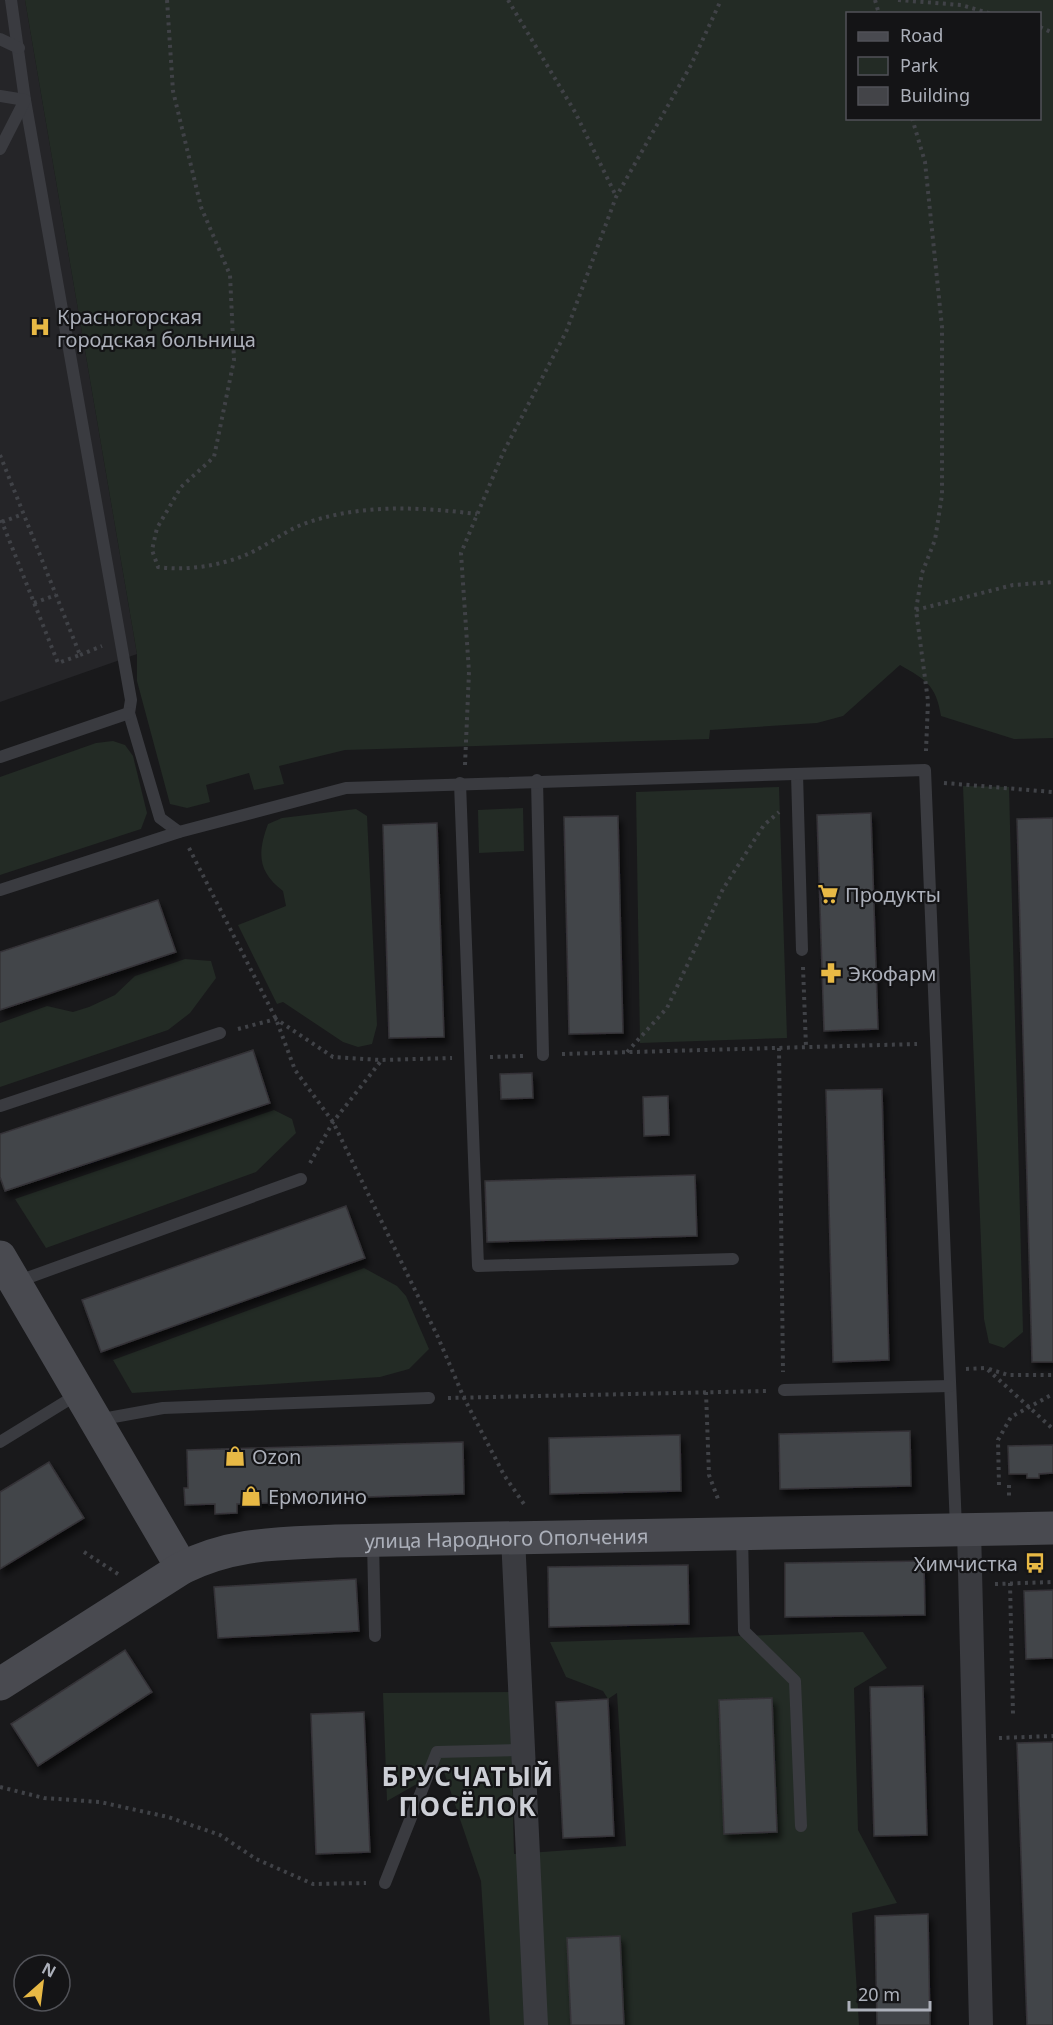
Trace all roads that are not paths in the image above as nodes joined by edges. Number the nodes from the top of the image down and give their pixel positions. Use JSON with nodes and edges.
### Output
{"nodes":[{"id":1,"x":11,"y":0,"type":"edge"},
{"id":2,"x":0,"y":39,"type":"edge"},
{"id":3,"x":19,"y":48,"type":"junction"},
{"id":4,"x":0,"y":96,"type":"edge"},
{"id":5,"x":26,"y":100,"type":"junction"},
{"id":6,"x":0,"y":149,"type":"edge"},
{"id":7,"x":129,"y":713,"type":"junction"},
{"id":8,"x":0,"y":757,"type":"edge"},
{"id":9,"x":797,"y":774,"type":"junction"},
{"id":10,"x":537,"y":780,"type":"junction"},
{"id":11,"x":460,"y":783,"type":"junction"},
{"id":12,"x":179,"y":832,"type":"junction"},
{"id":13,"x":0,"y":890,"type":"edge"},
{"id":14,"x":802,"y":950,"type":"road end"},
{"id":15,"x":220,"y":1033,"type":"road end"},
{"id":16,"x":543,"y":1055,"type":"road end"},
{"id":17,"x":0,"y":1106,"type":"edge"},
{"id":18,"x":301,"y":1179,"type":"road end"},
{"id":19,"x":733,"y":1259,"type":"dead end"},
{"id":20,"x":8,"y":1270,"type":"edge"},
{"id":21,"x":950,"y":1386,"type":"junction"},
{"id":22,"x":783,"y":1390,"type":"road end"},
{"id":23,"x":429,"y":1398,"type":"road end"},
{"id":24,"x":88,"y":1406,"type":"junction"},
{"id":25,"x":0,"y":1442,"type":"edge"},
{"id":26,"x":522,"y":1526,"type":"junction"},
{"id":27,"x":1053,"y":1528,"type":"edge"},
{"id":28,"x":962,"y":1529,"type":"junction"},
{"id":29,"x":742,"y":1533,"type":"junction"},
{"id":30,"x":373,"y":1540,"type":"junction"},
{"id":31,"x":182,"y":1568,"type":"junction"},
{"id":32,"x":375,"y":1636,"type":"dead end"},
{"id":33,"x":0,"y":1684,"type":"edge"},
{"id":34,"x":524,"y":1750,"type":"junction"},
{"id":35,"x":801,"y":1826,"type":"dead end"},
{"id":36,"x":385,"y":1883,"type":"road end"},
{"id":37,"x":536,"y":2025,"type":"edge"},
{"id":38,"x":981,"y":2025,"type":"edge"}],
"edges":[{"from":1,"to":3,"type":"lane"},
{"from":2,"to":3,"type":"lane"},
{"from":3,"to":5,"type":"lane"},
{"from":4,"to":5,"type":"lane"},
{"from":5,"to":6,"type":"lane"},
{"from":5,"to":7,"type":"lane"},
{"from":7,"to":8,"type":"lane"},
{"from":7,"to":12,"type":"lane"},
{"from":9,"to":10,"type":"lane"},
{"from":9,"to":14,"type":"lane"},
{"from":9,"to":21,"type":"lane"},
{"from":10,"to":11,"type":"lane"},
{"from":10,"to":16,"type":"lane"},
{"from":11,"to":12,"type":"lane"},
{"from":11,"to":19,"type":"lane"},
{"from":12,"to":13,"type":"lane"},
{"from":15,"to":17,"type":"lane"},
{"from":18,"to":20,"type":"lane"},
{"from":20,"to":24,"type":"main road"},
{"from":21,"to":22,"type":"lane"},
{"from":21,"to":28,"type":"lane"},
{"from":23,"to":24,"type":"lane"},
{"from":24,"to":25,"type":"lane"},
{"from":24,"to":31,"type":"main road"},
{"from":26,"to":29,"type":"main road","name":"улица Народного Ополчения"},
{"from":26,"to":30,"type":"main road","name":"улица Народного Ополчения"},
{"from":26,"to":34,"type":"street"},
{"from":27,"to":28,"type":"main road","name":"улица Народного Ополчения"},
{"from":28,"to":29,"type":"main road","name":"улица Народного Ополчения"},
{"from":28,"to":38,"type":"street"},
{"from":29,"to":35,"type":"lane"},
{"from":30,"to":31,"type":"main road","name":"улица Народного Ополчения"},
{"from":30,"to":32,"type":"lane"},
{"from":31,"to":33,"type":"main road","name":"улица Народного Ополчения"},
{"from":34,"to":36,"type":"lane"},
{"from":34,"to":37,"type":"street"}]}
